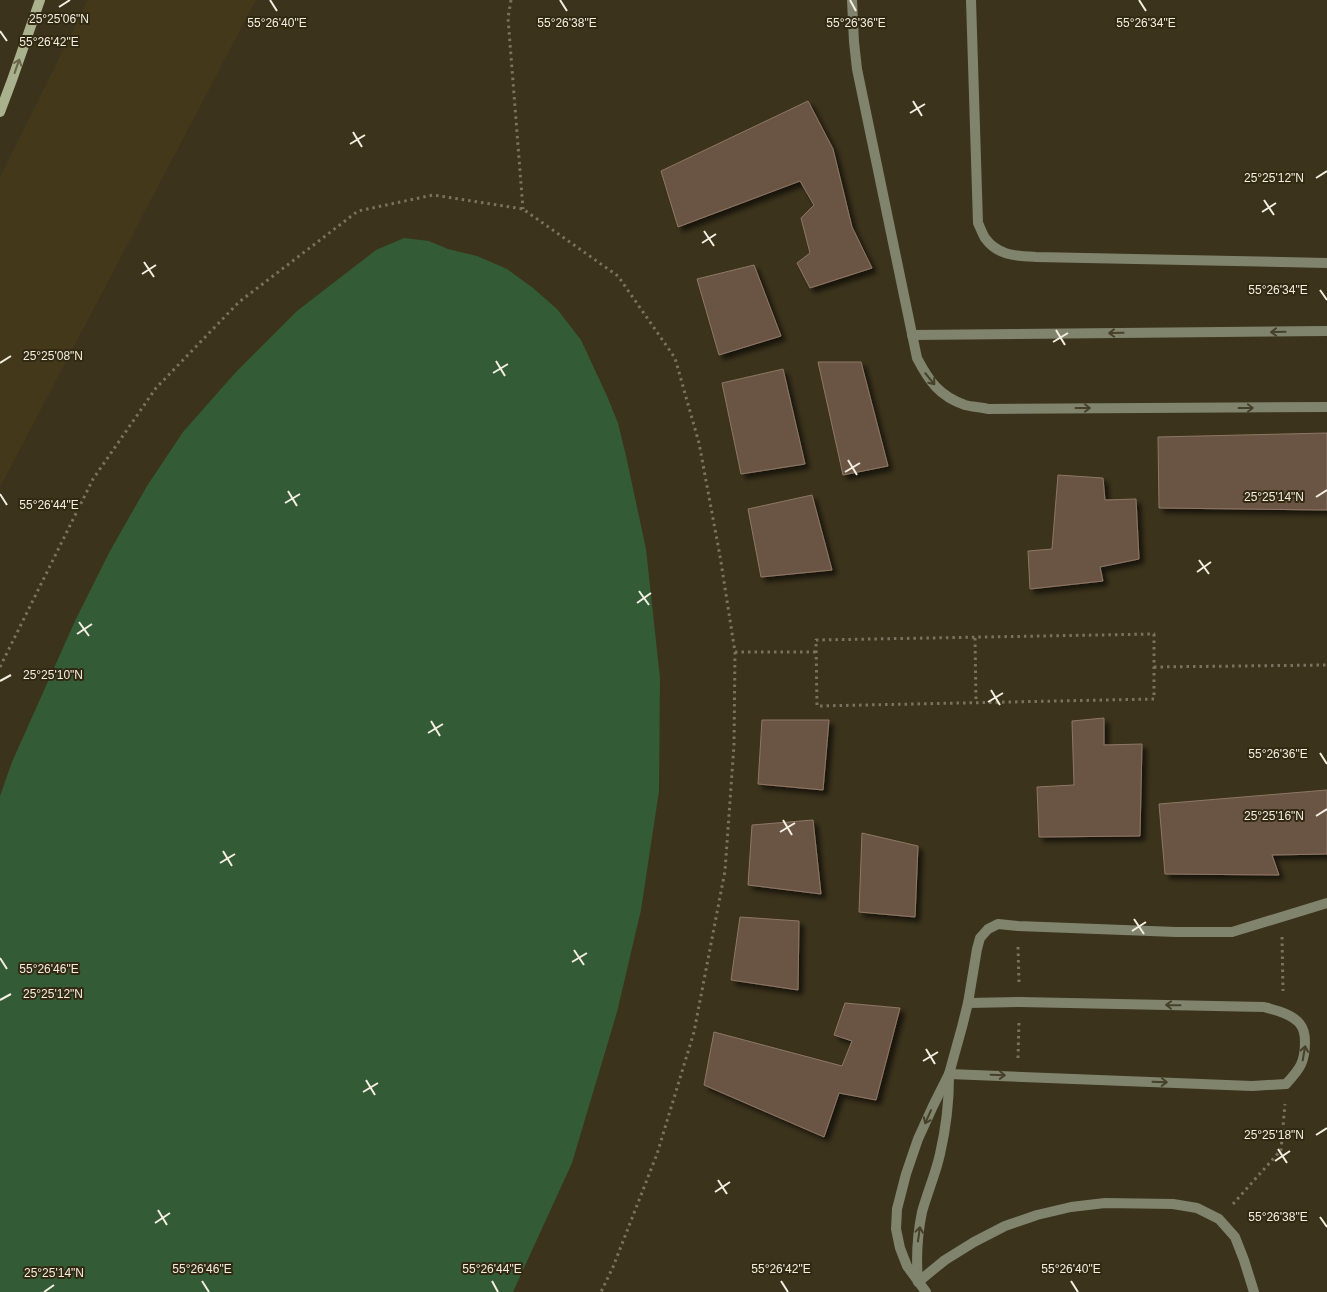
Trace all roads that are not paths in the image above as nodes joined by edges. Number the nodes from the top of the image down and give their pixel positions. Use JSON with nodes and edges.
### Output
{"nodes":[{"id":1,"x":40,"y":0,"type":"edge"},
{"id":2,"x":852,"y":0,"type":"edge"},
{"id":3,"x":970,"y":0,"type":"edge"},
{"id":4,"x":0,"y":112,"type":"edge"},
{"id":5,"x":1327,"y":263,"type":"edge"},
{"id":6,"x":1327,"y":331,"type":"edge"},
{"id":7,"x":912,"y":335,"type":"junction"},
{"id":8,"x":1327,"y":407,"type":"edge"},
{"id":9,"x":1327,"y":903,"type":"edge"},
{"id":10,"x":968,"y":1003,"type":"junction"},
{"id":11,"x":949,"y":1074,"type":"junction"},
{"id":12,"x":918,"y":1282,"type":"junction"},
{"id":13,"x":926,"y":1292,"type":"edge"},
{"id":14,"x":1254,"y":1292,"type":"edge"}],
"edges":[{"from":4,"to":1,"type":"main road","one_way":true},
{"from":2,"to":7,"type":"lane"},
{"from":3,"to":5,"type":"lane"},
{"from":6,"to":7,"type":"lane","one_way":true},
{"from":7,"to":8,"type":"lane","one_way":true},
{"from":9,"to":10,"type":"lane"},
{"from":10,"to":11,"type":"lane"},
{"from":11,"to":10,"type":"lane","one_way":true},
{"from":12,"to":11,"type":"lane","one_way":true},
{"from":11,"to":12,"type":"lane","one_way":true},
{"from":12,"to":13,"type":"lane"},
{"from":12,"to":14,"type":"lane"}]}
